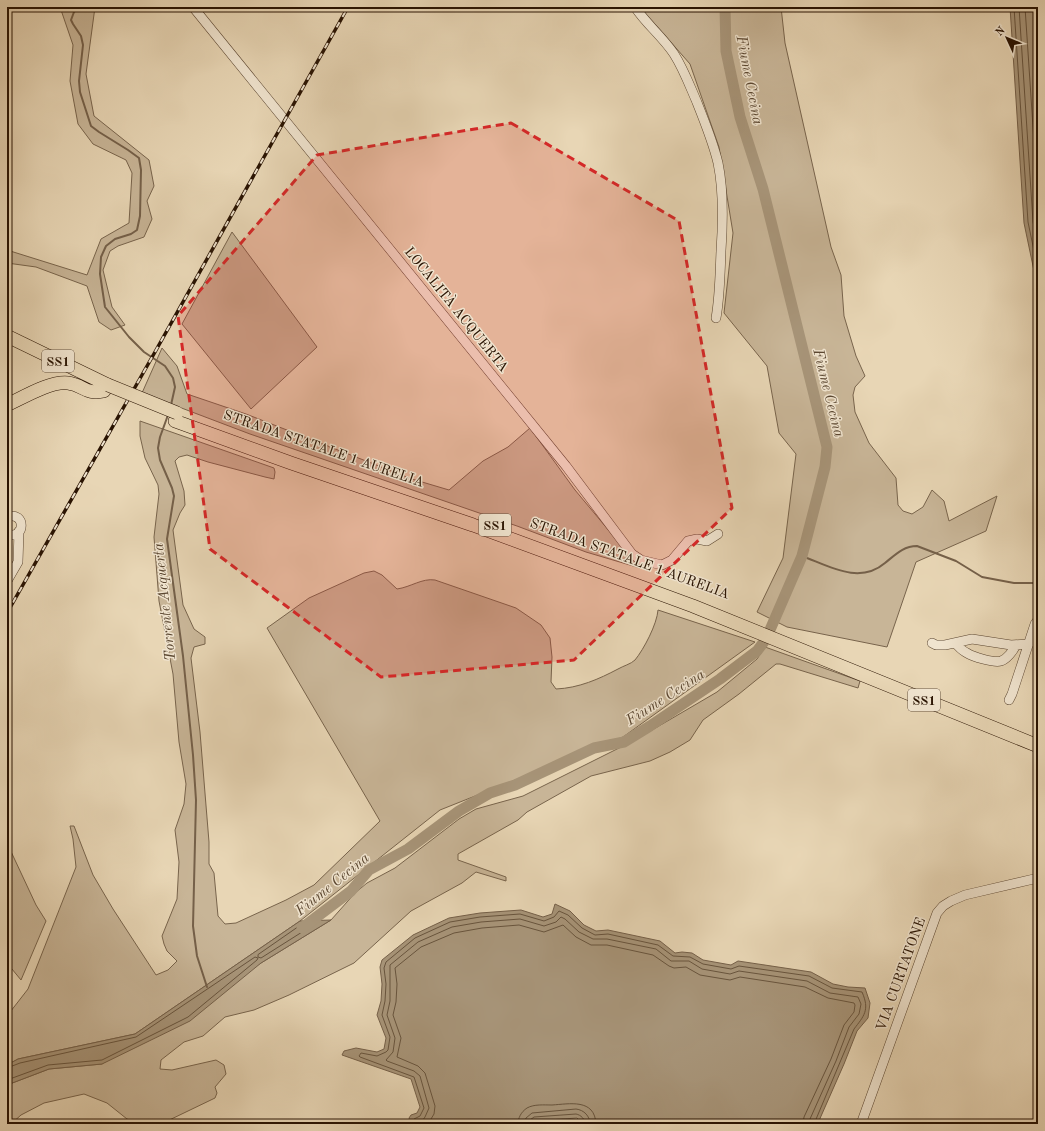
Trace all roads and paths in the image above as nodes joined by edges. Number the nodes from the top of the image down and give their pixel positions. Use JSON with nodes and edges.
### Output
{"nodes":[{"id":1,"x":193,"y":7,"type":"edge"},
{"id":2,"x":635,"y":7,"type":"edge"},
{"id":3,"x":716,"y":318,"type":"dead end"},
{"id":4,"x":7,"y":336,"type":"edge"},
{"id":5,"x":7,"y":345,"type":"edge"},
{"id":6,"x":106,"y":389,"type":"junction"},
{"id":7,"x":7,"y":405,"type":"edge"},
{"id":8,"x":7,"y":511,"type":"edge"},
{"id":9,"x":11,"y":516,"type":"edge"},
{"id":10,"x":20,"y":531,"type":"junction"},
{"id":11,"x":7,"y":534,"type":"edge"},
{"id":12,"x":718,"y":534,"type":"dead end"},
{"id":13,"x":18,"y":553,"type":"junction"},
{"id":14,"x":7,"y":581,"type":"edge"},
{"id":15,"x":1038,"y":620,"type":"edge"},
{"id":16,"x":932,"y":643,"type":"dead end"},
{"id":17,"x":955,"y":643,"type":"junction"},
{"id":18,"x":1028,"y":644,"type":"junction"},
{"id":19,"x":1016,"y":645,"type":"junction"},
{"id":20,"x":812,"y":649,"type":"junction"},
{"id":21,"x":1008,"y":700,"type":"dead end"},
{"id":22,"x":1038,"y":737,"type":"edge"},
{"id":23,"x":1038,"y":746,"type":"edge"},
{"id":24,"x":1038,"y":878,"type":"edge"},
{"id":25,"x":861,"y":1124,"type":"edge"}],
"edges":[{"from":1,"to":12,"type":"street","name":"LOCALITÀ ACQUERTA"},
{"from":2,"to":3,"type":"street"},
{"from":4,"to":6,"type":"highway","name":"STRADA STATALE 1 AURELIA","number":"SS1"},
{"from":5,"to":6,"type":"highway","name":"STRADA STATALE 1 AURELIA","number":"SS1"},
{"from":6,"to":7,"type":"highway"},
{"from":6,"to":20,"type":"highway","name":"STRADA STATALE 1 AURELIA","number":"SS1","bridge":true},
{"from":8,"to":9,"type":"street"},
{"from":9,"to":10,"type":"street"},
{"from":10,"to":11,"type":"street"},
{"from":10,"to":13,"type":"street"},
{"from":11,"to":13,"type":"street"},
{"from":13,"to":14,"type":"street"},
{"from":15,"to":18,"type":"street"},
{"from":16,"to":17,"type":"street"},
{"from":17,"to":19,"type":"street"},
{"from":17,"to":19,"type":"street"},
{"from":18,"to":19,"type":"street"},
{"from":18,"to":21,"type":"street"},
{"from":20,"to":22,"type":"highway","name":"STRADA STATALE 1 AURELIA","number":"SS1"},
{"from":20,"to":23,"type":"highway","name":"STRADA STATALE 1 AURELIA","number":"SS1"},
{"from":24,"to":25,"type":"street","name":"VIA CURTATONE"}]}
